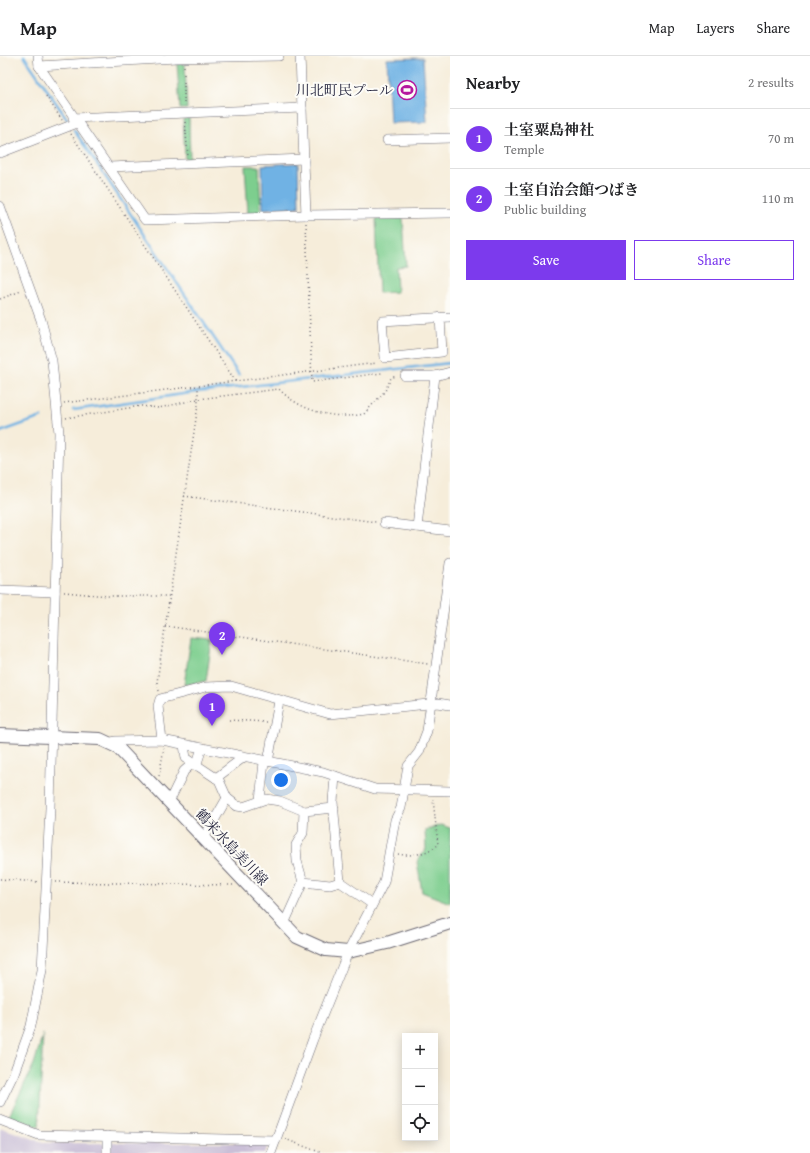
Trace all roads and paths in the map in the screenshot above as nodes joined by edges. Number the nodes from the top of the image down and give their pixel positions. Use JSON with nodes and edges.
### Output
{"nodes":[{"id":1,"x":38,"y":56,"type":"edge"},
{"id":2,"x":279,"y":56,"type":"edge"},
{"id":3,"x":300,"y":56,"type":"edge"},
{"id":4,"x":176,"y":57,"type":"edge"},
{"id":5,"x":39,"y":66,"type":"junction"},
{"id":6,"x":46,"y":96,"type":"dead end"},
{"id":7,"x":302,"y":108,"type":"junction"},
{"id":8,"x":75,"y":120,"type":"junction"},
{"id":9,"x":66,"y":127,"type":"junction"},
{"id":10,"x":450,"y":138,"type":"edge"},
{"id":11,"x":387,"y":140,"type":"dead end"},
{"id":12,"x":0,"y":153,"type":"edge"},
{"id":13,"x":304,"y":159,"type":"junction"},
{"id":14,"x":109,"y":167,"type":"junction"},
{"id":15,"x":0,"y":206,"type":"edge"},
{"id":16,"x":450,"y":213,"type":"edge"},
{"id":17,"x":306,"y":215,"type":"junction"},
{"id":18,"x":30,"y":288,"type":"junction"},
{"id":19,"x":0,"y":299,"type":"edge"},
{"id":20,"x":440,"y":317,"type":"junction"},
{"id":21,"x":450,"y":317,"type":"edge"},
{"id":22,"x":385,"y":358,"type":"junction"},
{"id":23,"x":312,"y":372,"type":"junction"},
{"id":24,"x":450,"y":372,"type":"edge"},
{"id":25,"x":382,"y":373,"type":"dead end"},
{"id":26,"x":405,"y":376,"type":"joint"},
{"id":27,"x":434,"y":376,"type":"junction"},
{"id":28,"x":236,"y":382,"type":"junction"},
{"id":29,"x":198,"y":386,"type":"junction"},
{"id":30,"x":198,"y":399,"type":"junction"},
{"id":31,"x":57,"y":404,"type":"junction"},
{"id":32,"x":58,"y":420,"type":"junction"},
{"id":33,"x":184,"y":496,"type":"junction"},
{"id":34,"x":384,"y":523,"type":"joint"},
{"id":35,"x":417,"y":527,"type":"junction"},
{"id":36,"x":450,"y":531,"type":"edge"},
{"id":37,"x":450,"y":563,"type":"edge"},
{"id":38,"x":449,"y":576,"type":"edge"},
{"id":39,"x":0,"y":590,"type":"edge"},
{"id":40,"x":55,"y":592,"type":"junction"},
{"id":41,"x":170,"y":596,"type":"junction"},
{"id":42,"x":446,"y":621,"type":"edge"},
{"id":43,"x":165,"y":626,"type":"junction"},
{"id":44,"x":436,"y":665,"type":"junction"},
{"id":45,"x":160,"y":699,"type":"junction"},
{"id":46,"x":278,"y":701,"type":"junction"},
{"id":47,"x":431,"y":703,"type":"junction"},
{"id":48,"x":450,"y":705,"type":"edge"},
{"id":49,"x":229,"y":720,"type":"dead end"},
{"id":50,"x":275,"y":722,"type":"junction"},
{"id":51,"x":0,"y":735,"type":"edge"},
{"id":52,"x":52,"y":736,"type":"junction"},
{"id":53,"x":164,"y":741,"type":"junction"},
{"id":54,"x":110,"y":743,"type":"junction"},
{"id":55,"x":184,"y":745,"type":"junction"},
{"id":56,"x":202,"y":748,"type":"junction"},
{"id":57,"x":244,"y":757,"type":"junction"},
{"id":58,"x":266,"y":762,"type":"junction"},
{"id":59,"x":194,"y":765,"type":"junction"},
{"id":60,"x":335,"y":776,"type":"junction"},
{"id":61,"x":216,"y":778,"type":"junction"},
{"id":62,"x":156,"y":789,"type":"junction"},
{"id":63,"x":403,"y":790,"type":"junction"},
{"id":64,"x":432,"y":791,"type":"junction"},
{"id":65,"x":450,"y":791,"type":"edge"},
{"id":66,"x":227,"y":798,"type":"junction"},
{"id":67,"x":260,"y":800,"type":"junction"},
{"id":68,"x":169,"y":802,"type":"junction"},
{"id":69,"x":334,"y":808,"type":"junction"},
{"id":70,"x":304,"y":811,"type":"junction"},
{"id":71,"x":204,"y":838,"type":"junction"},
{"id":72,"x":389,"y":852,"type":"junction"},
{"id":73,"x":0,"y":879,"type":"edge"},
{"id":74,"x":302,"y":882,"type":"junction"},
{"id":75,"x":340,"y":882,"type":"junction"},
{"id":76,"x":47,"y":883,"type":"junction"},
{"id":77,"x":246,"y":885,"type":"junction"},
{"id":78,"x":372,"y":904,"type":"junction"},
{"id":79,"x":284,"y":924,"type":"junction"},
{"id":80,"x":450,"y":924,"type":"edge"},
{"id":81,"x":348,"y":952,"type":"junction"},
{"id":82,"x":0,"y":1102,"type":"edge"},
{"id":83,"x":0,"y":1120,"type":"edge"},
{"id":84,"x":108,"y":1136,"type":"junction"},
{"id":85,"x":276,"y":1140,"type":"junction"},
{"id":86,"x":107,"y":1153,"type":"edge"},
{"id":87,"x":271,"y":1153,"type":"edge"},
{"id":88,"x":322,"y":1153,"type":"edge"}],
"edges":[{"from":1,"to":5,"type":"street"},
{"from":2,"to":4,"type":"street"},
{"from":3,"to":7,"type":"street"},
{"from":4,"to":5,"type":"street"},
{"from":5,"to":8,"type":"street"},
{"from":6,"to":9,"type":"path"},
{"from":7,"to":8,"type":"street"},
{"from":7,"to":13,"type":"street"},
{"from":8,"to":9,"type":"street"},
{"from":8,"to":14,"type":"street"},
{"from":9,"to":12,"type":"street"},
{"from":9,"to":28,"type":"path"},
{"from":10,"to":11,"type":"street"},
{"from":13,"to":14,"type":"street"},
{"from":13,"to":17,"type":"street"},
{"from":14,"to":17,"type":"street"},
{"from":15,"to":18,"type":"street"},
{"from":16,"to":17,"type":"street"},
{"from":17,"to":23,"type":"path"},
{"from":18,"to":19,"type":"path"},
{"from":18,"to":31,"type":"street"},
{"from":20,"to":21,"type":"street"},
{"from":20,"to":22,"type":"street"},
{"from":20,"to":22,"type":"street"},
{"from":22,"to":23,"type":"path"},
{"from":23,"to":25,"type":"path"},
{"from":23,"to":28,"type":"path"},
{"from":24,"to":27,"type":"street"},
{"from":26,"to":27,"type":"street"},
{"from":26,"to":30,"type":"path"},
{"from":27,"to":35,"type":"street"},
{"from":28,"to":29,"type":"path"},
{"from":29,"to":30,"type":"path"},
{"from":29,"to":31,"type":"path"},
{"from":30,"to":32,"type":"path"},
{"from":30,"to":33,"type":"path"},
{"from":31,"to":32,"type":"street"},
{"from":32,"to":40,"type":"street"},
{"from":33,"to":34,"type":"path"},
{"from":33,"to":41,"type":"path"},
{"from":34,"to":35,"type":"street"},
{"from":35,"to":36,"type":"street"},
{"from":37,"to":38,"type":"street"},
{"from":38,"to":42,"type":"street"},
{"from":39,"to":40,"type":"street"},
{"from":40,"to":41,"type":"path"},
{"from":40,"to":52,"type":"street"},
{"from":41,"to":43,"type":"path"},
{"from":42,"to":44,"type":"street"},
{"from":43,"to":44,"type":"path"},
{"from":43,"to":45,"type":"path"},
{"from":44,"to":47,"type":"street"},
{"from":45,"to":46,"type":"street"},
{"from":45,"to":53,"type":"street"},
{"from":46,"to":47,"type":"street"},
{"from":46,"to":50,"type":"street"},
{"from":47,"to":48,"type":"street"},
{"from":47,"to":63,"type":"street"},
{"from":49,"to":50,"type":"path"},
{"from":50,"to":58,"type":"street"},
{"from":51,"to":52,"type":"main road","name":"鶴来水島美川線"},
{"from":52,"to":54,"type":"main road","name":"鶴来水島美川線"},
{"from":52,"to":76,"type":"street"},
{"from":53,"to":54,"type":"street"},
{"from":53,"to":55,"type":"street"},
{"from":53,"to":62,"type":"path"},
{"from":54,"to":62,"type":"main road","name":"鶴来水島美川線"},
{"from":55,"to":56,"type":"street"},
{"from":55,"to":59,"type":"street"},
{"from":56,"to":57,"type":"street"},
{"from":56,"to":59,"type":"street"},
{"from":57,"to":58,"type":"street"},
{"from":57,"to":61,"type":"street"},
{"from":58,"to":60,"type":"street"},
{"from":58,"to":67,"type":"street"},
{"from":59,"to":61,"type":"street"},
{"from":59,"to":68,"type":"street"},
{"from":60,"to":63,"type":"street"},
{"from":60,"to":69,"type":"street"},
{"from":61,"to":66,"type":"street"},
{"from":62,"to":68,"type":"main road","name":"鶴来水島美川線"},
{"from":63,"to":64,"type":"street"},
{"from":63,"to":72,"type":"street"},
{"from":64,"to":65,"type":"street"},
{"from":64,"to":72,"type":"path"},
{"from":66,"to":67,"type":"street"},
{"from":66,"to":71,"type":"street"},
{"from":67,"to":70,"type":"street"},
{"from":68,"to":71,"type":"main road","name":"鶴来水島美川線"},
{"from":69,"to":70,"type":"street"},
{"from":69,"to":75,"type":"street"},
{"from":70,"to":74,"type":"street"},
{"from":71,"to":77,"type":"main road","name":"鶴来水島美川線"},
{"from":72,"to":78,"type":"street"},
{"from":73,"to":76,"type":"path"},
{"from":74,"to":75,"type":"street"},
{"from":74,"to":79,"type":"street"},
{"from":75,"to":78,"type":"street"},
{"from":76,"to":77,"type":"path"},
{"from":76,"to":82,"type":"street"},
{"from":77,"to":79,"type":"main road","name":"鶴来水島美川線"},
{"from":78,"to":81,"type":"street"},
{"from":79,"to":81,"type":"main road","name":"鶴来水島美川線"},
{"from":80,"to":81,"type":"main road","name":"鶴来水島美川線"},
{"from":81,"to":85,"type":"street"},
{"from":83,"to":84,"type":"street"},
{"from":84,"to":85,"type":"street"},
{"from":84,"to":86,"type":"street"},
{"from":85,"to":87,"type":"street"},
{"from":85,"to":88,"type":"path"}]}
